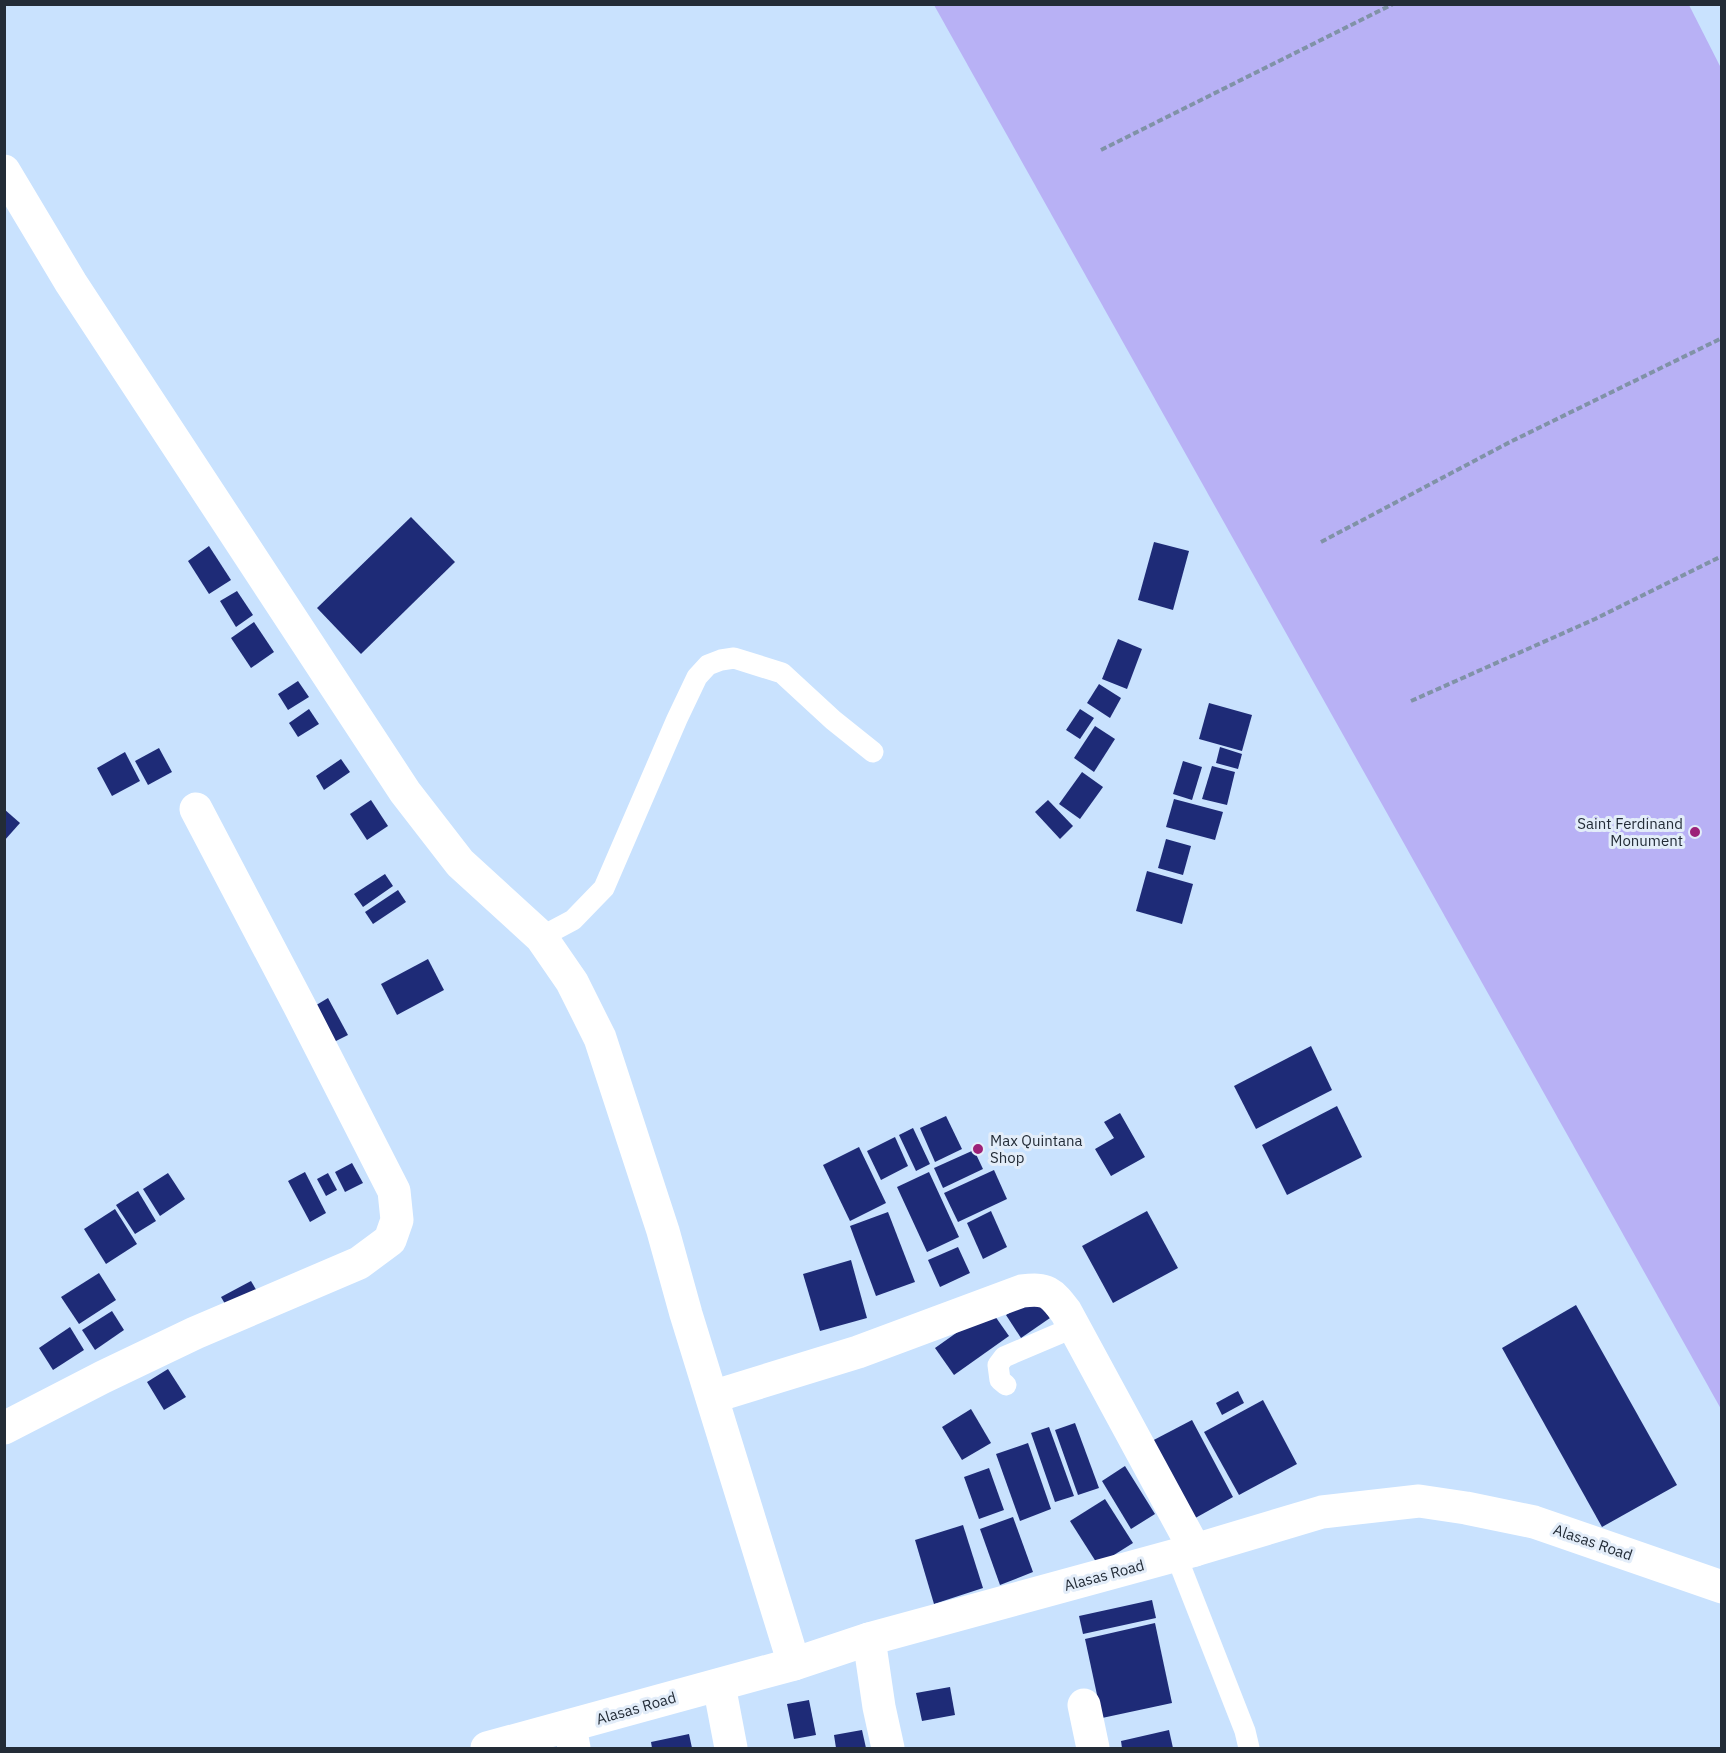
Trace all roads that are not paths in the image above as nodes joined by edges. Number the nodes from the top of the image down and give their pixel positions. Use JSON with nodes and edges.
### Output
{"nodes":[{"id":1,"x":4,"y":171,"type":"edge"},
{"id":2,"x":873,"y":752,"type":"dead end"},
{"id":3,"x":196,"y":809,"type":"dead end"},
{"id":4,"x":541,"y":936,"type":"junction"},
{"id":5,"x":1074,"y":1326,"type":"junction"},
{"id":6,"x":1006,"y":1385,"type":"dead end"},
{"id":7,"x":712,"y":1397,"type":"junction"},
{"id":8,"x":4,"y":1428,"type":"edge"},
{"id":9,"x":1185,"y":1552,"type":"junction"},
{"id":10,"x":1722,"y":1587,"type":"edge"},
{"id":11,"x":869,"y":1639,"type":"junction"},
{"id":12,"x":795,"y":1664,"type":"junction"},
{"id":13,"x":718,"y":1685,"type":"junction"},
{"id":14,"x":1084,"y":1705,"type":"dead end"},
{"id":15,"x":572,"y":1737,"type":"edge"},
{"id":16,"x":487,"y":1749,"type":"edge"},
{"id":17,"x":731,"y":1749,"type":"edge"},
{"id":18,"x":888,"y":1749,"type":"edge"},
{"id":19,"x":1093,"y":1749,"type":"edge"},
{"id":20,"x":1249,"y":1749,"type":"edge"}],
"edges":[{"from":1,"to":4,"type":"street"},
{"from":2,"to":4,"type":"lane"},
{"from":3,"to":8,"type":"street"},
{"from":4,"to":7,"type":"street"},
{"from":5,"to":6,"type":"lane"},
{"from":5,"to":7,"type":"street"},
{"from":5,"to":9,"type":"street"},
{"from":7,"to":12,"type":"street"},
{"from":9,"to":10,"type":"street","name":"Alasas Road"},
{"from":9,"to":11,"type":"street","name":"Alasas Road"},
{"from":9,"to":20,"type":"lane"},
{"from":11,"to":12,"type":"street","name":"Alasas Road"},
{"from":11,"to":18,"type":"street"},
{"from":12,"to":13,"type":"street","name":"Alasas Road"},
{"from":13,"to":15,"type":"street","name":"Alasas Road"},
{"from":13,"to":17,"type":"street"},
{"from":14,"to":19,"type":"street"},
{"from":15,"to":16,"type":"street","name":"Alasas Road"}]}
